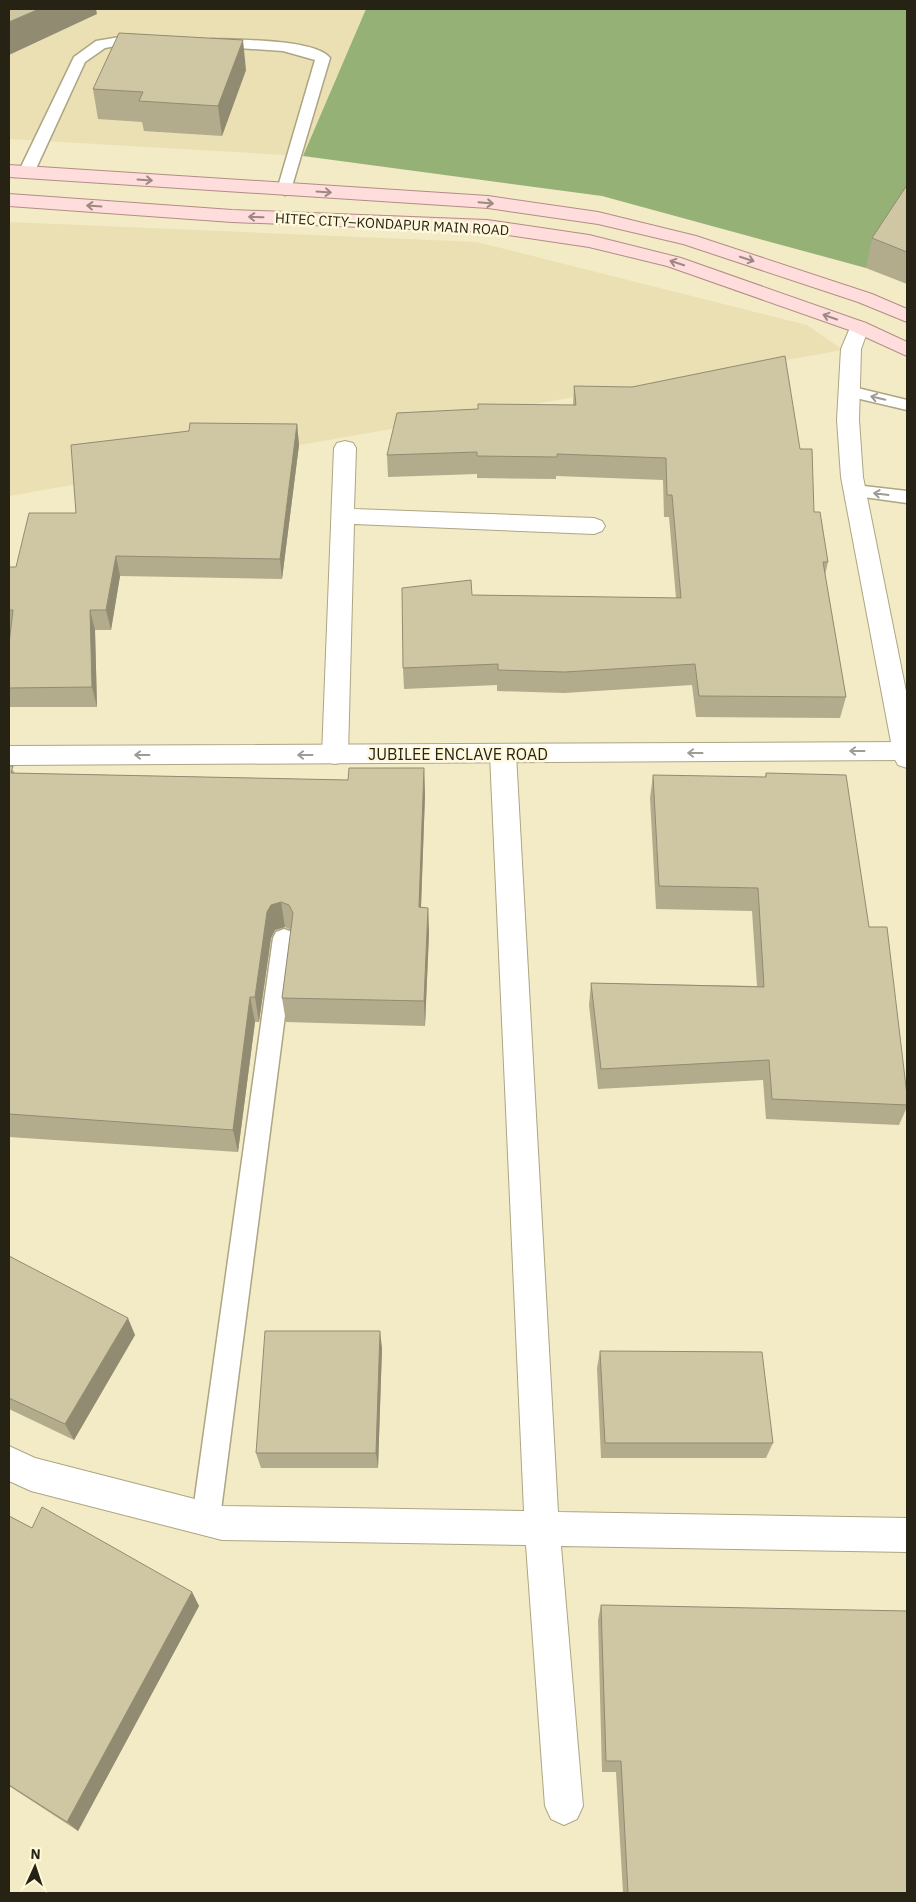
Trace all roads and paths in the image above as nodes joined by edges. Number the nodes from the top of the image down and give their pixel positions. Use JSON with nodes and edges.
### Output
{"nodes":[{"id":1,"x":159,"y":40,"type":"edge"},
{"id":2,"x":196,"y":42,"type":"edge"},
{"id":3,"x":17,"y":172,"type":"edge"},
{"id":4,"x":285,"y":190,"type":"junction"},
{"id":5,"x":9,"y":200,"type":"edge"},
{"id":6,"x":907,"y":316,"type":"edge"},
{"id":7,"x":859,"y":327,"type":"junction"},
{"id":8,"x":907,"y":350,"type":"edge"},
{"id":9,"x":849,"y":391,"type":"junction"},
{"id":10,"x":907,"y":405,"type":"edge"},
{"id":11,"x":345,"y":448,"type":"dead end"},
{"id":12,"x":854,"y":491,"type":"junction"},
{"id":13,"x":907,"y":497,"type":"edge"},
{"id":14,"x":342,"y":516,"type":"junction"},
{"id":15,"x":594,"y":526,"type":"dead end"},
{"id":16,"x":907,"y":753,"type":"edge"},
{"id":17,"x":503,"y":754,"type":"junction"},
{"id":18,"x":335,"y":755,"type":"junction"},
{"id":19,"x":9,"y":756,"type":"edge"},
{"id":20,"x":284,"y":938,"type":"dead end"},
{"id":21,"x":9,"y":1462,"type":"edge"},
{"id":22,"x":206,"y":1518,"type":"junction"},
{"id":23,"x":542,"y":1529,"type":"junction"},
{"id":24,"x":907,"y":1536,"type":"edge"},
{"id":25,"x":564,"y":1806,"type":"dead end"}],
"edges":[{"from":1,"to":3,"type":"lane"},
{"from":2,"to":4,"type":"lane"},
{"from":3,"to":4,"type":"main road","name":"HITEC CITY–KONDAPUR MAIN ROAD","one_way":true},
{"from":4,"to":6,"type":"main road","name":"HITEC CITY–KONDAPUR MAIN ROAD","one_way":true},
{"from":7,"to":5,"type":"main road","name":"HITEC CITY–KONDAPUR MAIN ROAD","one_way":true},
{"from":7,"to":8,"type":"main road","name":"HITEC CITY–KONDAPUR MAIN ROAD"},
{"from":7,"to":9,"type":"street"},
{"from":10,"to":9,"type":"lane","one_way":true},
{"from":9,"to":12,"type":"street"},
{"from":11,"to":14,"type":"street"},
{"from":13,"to":12,"type":"lane","one_way":true},
{"from":12,"to":16,"type":"street"},
{"from":14,"to":15,"type":"street"},
{"from":14,"to":18,"type":"street"},
{"from":16,"to":17,"type":"street","name":"JUBILEE ENCLAVE ROAD","one_way":true},
{"from":17,"to":18,"type":"street","name":"JUBILEE ENCLAVE ROAD"},
{"from":17,"to":23,"type":"street"},
{"from":18,"to":19,"type":"street","name":"JUBILEE ENCLAVE ROAD","one_way":true},
{"from":20,"to":22,"type":"lane"},
{"from":21,"to":22,"type":"street"},
{"from":22,"to":23,"type":"street"},
{"from":23,"to":24,"type":"street"},
{"from":23,"to":25,"type":"street"}]}
